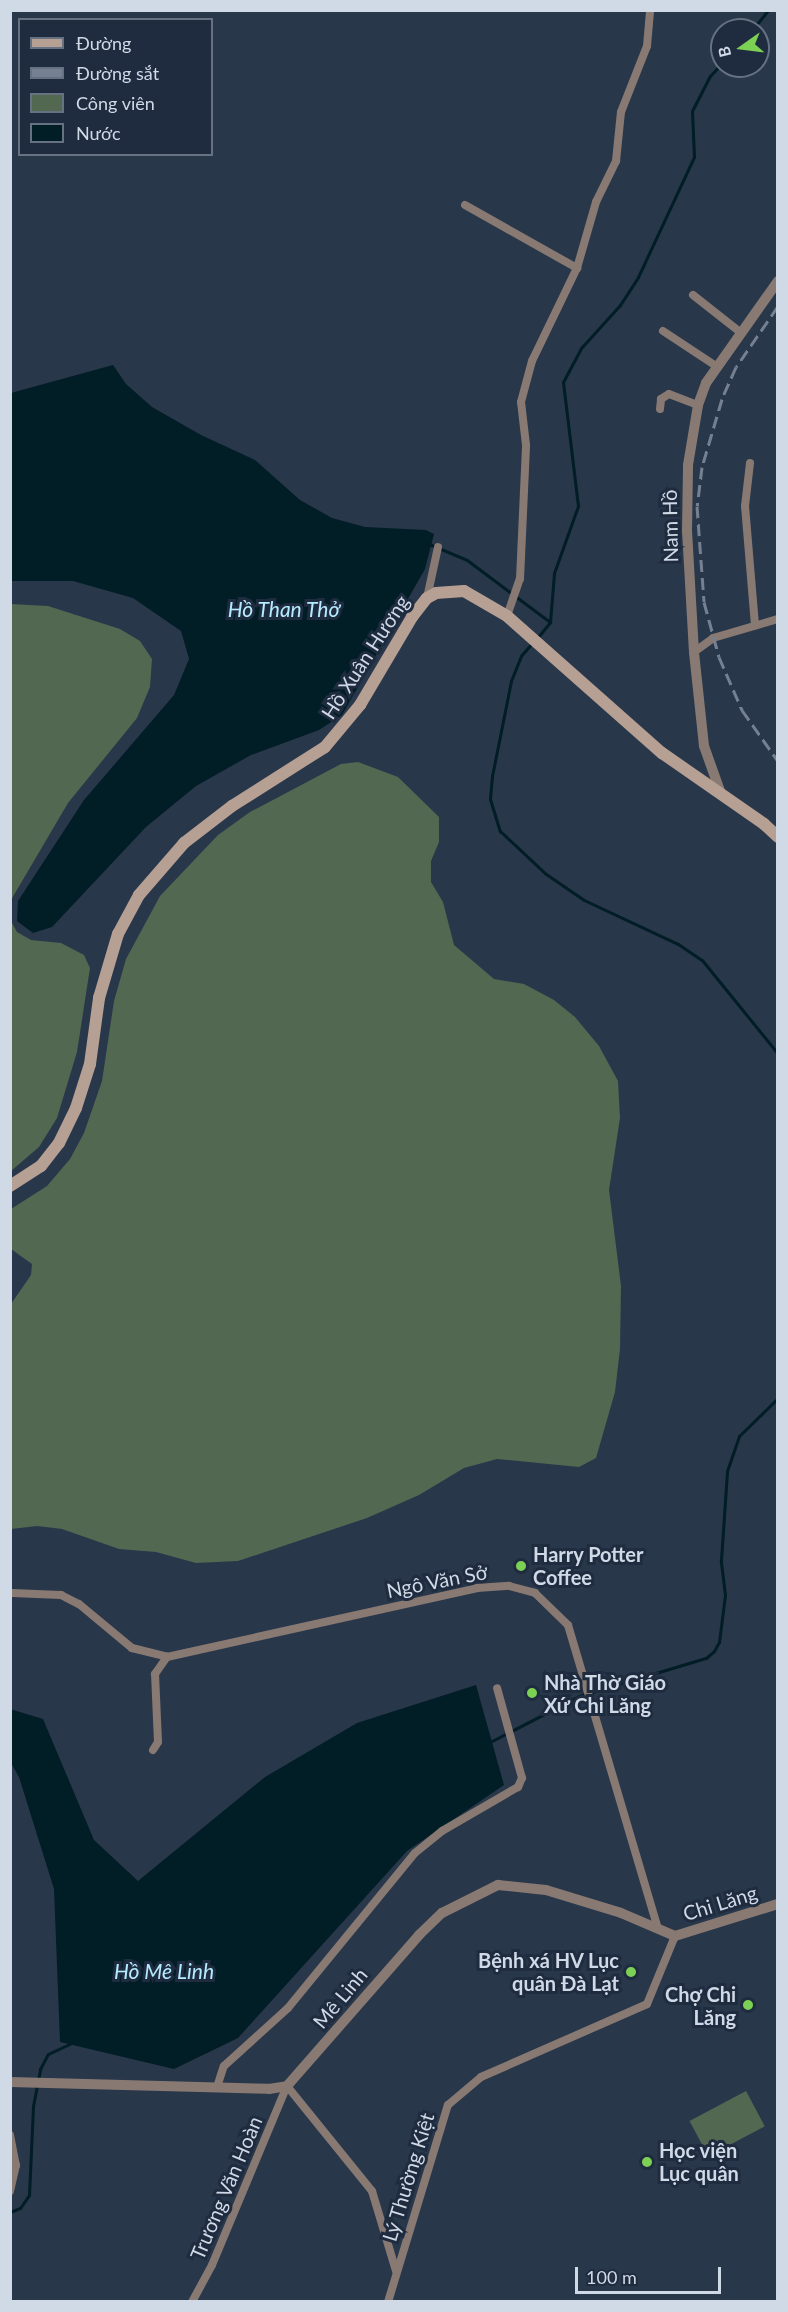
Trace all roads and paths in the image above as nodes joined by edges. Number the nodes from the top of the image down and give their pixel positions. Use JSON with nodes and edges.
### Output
{"nodes":[{"id":1,"x":650,"y":10,"type":"edge"},
{"id":2,"x":465,"y":205,"type":"dead end"},
{"id":3,"x":577,"y":268,"type":"junction"},
{"id":4,"x":775,"y":287,"type":"edge"},
{"id":5,"x":693,"y":295,"type":"dead end"},
{"id":6,"x":663,"y":331,"type":"dead end"},
{"id":7,"x":740,"y":332,"type":"junction"},
{"id":8,"x":716,"y":366,"type":"junction"},
{"id":9,"x":698,"y":405,"type":"junction"},
{"id":10,"x":660,"y":410,"type":"dead end"},
{"id":11,"x":750,"y":464,"type":"dead end"},
{"id":12,"x":438,"y":547,"type":"dead end"},
{"id":13,"x":427,"y":598,"type":"junction"},
{"id":14,"x":777,"y":619,"type":"edge"},
{"id":15,"x":511,"y":620,"type":"junction"},
{"id":16,"x":755,"y":626,"type":"junction"},
{"id":17,"x":694,"y":652,"type":"junction"},
{"id":18,"x":720,"y":791,"type":"junction"},
{"id":19,"x":777,"y":837,"type":"edge"},
{"id":20,"x":10,"y":1186,"type":"edge"},
{"id":21,"x":12,"y":1593,"type":"edge"},
{"id":22,"x":168,"y":1657,"type":"junction"},
{"id":23,"x":497,"y":1688,"type":"dead end"},
{"id":24,"x":153,"y":1750,"type":"dead end"},
{"id":25,"x":777,"y":1904,"type":"edge"},
{"id":26,"x":658,"y":1928,"type":"junction"},
{"id":27,"x":675,"y":1936,"type":"junction"},
{"id":28,"x":646,"y":2004,"type":"joint"},
{"id":29,"x":16,"y":2083,"type":"edge"},
{"id":30,"x":286,"y":2086,"type":"junction"},
{"id":31,"x":217,"y":2087,"type":"junction"},
{"id":32,"x":10,"y":2135,"type":"edge"},
{"id":33,"x":10,"y":2191,"type":"edge"},
{"id":34,"x":396,"y":2271,"type":"junction"},
{"id":35,"x":192,"y":2301,"type":"edge"},
{"id":36,"x":388,"y":2301,"type":"edge"}],
"edges":[{"from":1,"to":3,"type":"street"},
{"from":2,"to":3,"type":"street"},
{"from":3,"to":15,"type":"street"},
{"from":4,"to":7,"type":"street","name":"Nam Hồ"},
{"from":5,"to":7,"type":"street"},
{"from":6,"to":8,"type":"street"},
{"from":7,"to":8,"type":"street","name":"Nam Hồ"},
{"from":8,"to":9,"type":"street","name":"Nam Hồ"},
{"from":9,"to":10,"type":"street"},
{"from":9,"to":17,"type":"street","name":"Nam Hồ"},
{"from":11,"to":16,"type":"street"},
{"from":12,"to":13,"type":"street"},
{"from":13,"to":15,"type":"main road","name":"Hồ Xuân Hương"},
{"from":13,"to":20,"type":"main road","name":"Hồ Xuân Hương"},
{"from":14,"to":16,"type":"street"},
{"from":15,"to":18,"type":"main road","name":"Hồ Xuân Hương"},
{"from":16,"to":17,"type":"street"},
{"from":17,"to":18,"type":"street","name":"Nam Hồ"},
{"from":18,"to":19,"type":"main road","name":"Hồ Xuân Hương"},
{"from":21,"to":22,"type":"street","name":"Ngô Văn Sở"},
{"from":22,"to":24,"type":"street"},
{"from":22,"to":26,"type":"street","name":"Ngô Văn Sở"},
{"from":23,"to":31,"type":"street"},
{"from":25,"to":27,"type":"street","name":"Chi Lăng"},
{"from":26,"to":27,"type":"street","name":"Mê Linh"},
{"from":26,"to":30,"type":"street","name":"Mê Linh"},
{"from":27,"to":28,"type":"street","name":"Chi Lăng"},
{"from":28,"to":34,"type":"street","name":"Lý Thường Kiệt"},
{"from":29,"to":31,"type":"street"},
{"from":30,"to":31,"type":"street"},
{"from":30,"to":34,"type":"street"},
{"from":30,"to":35,"type":"street","name":"Trương Văn Hoàn"},
{"from":32,"to":33,"type":"street"},
{"from":34,"to":36,"type":"street","name":"Lý Thường Kiệt"}]}
